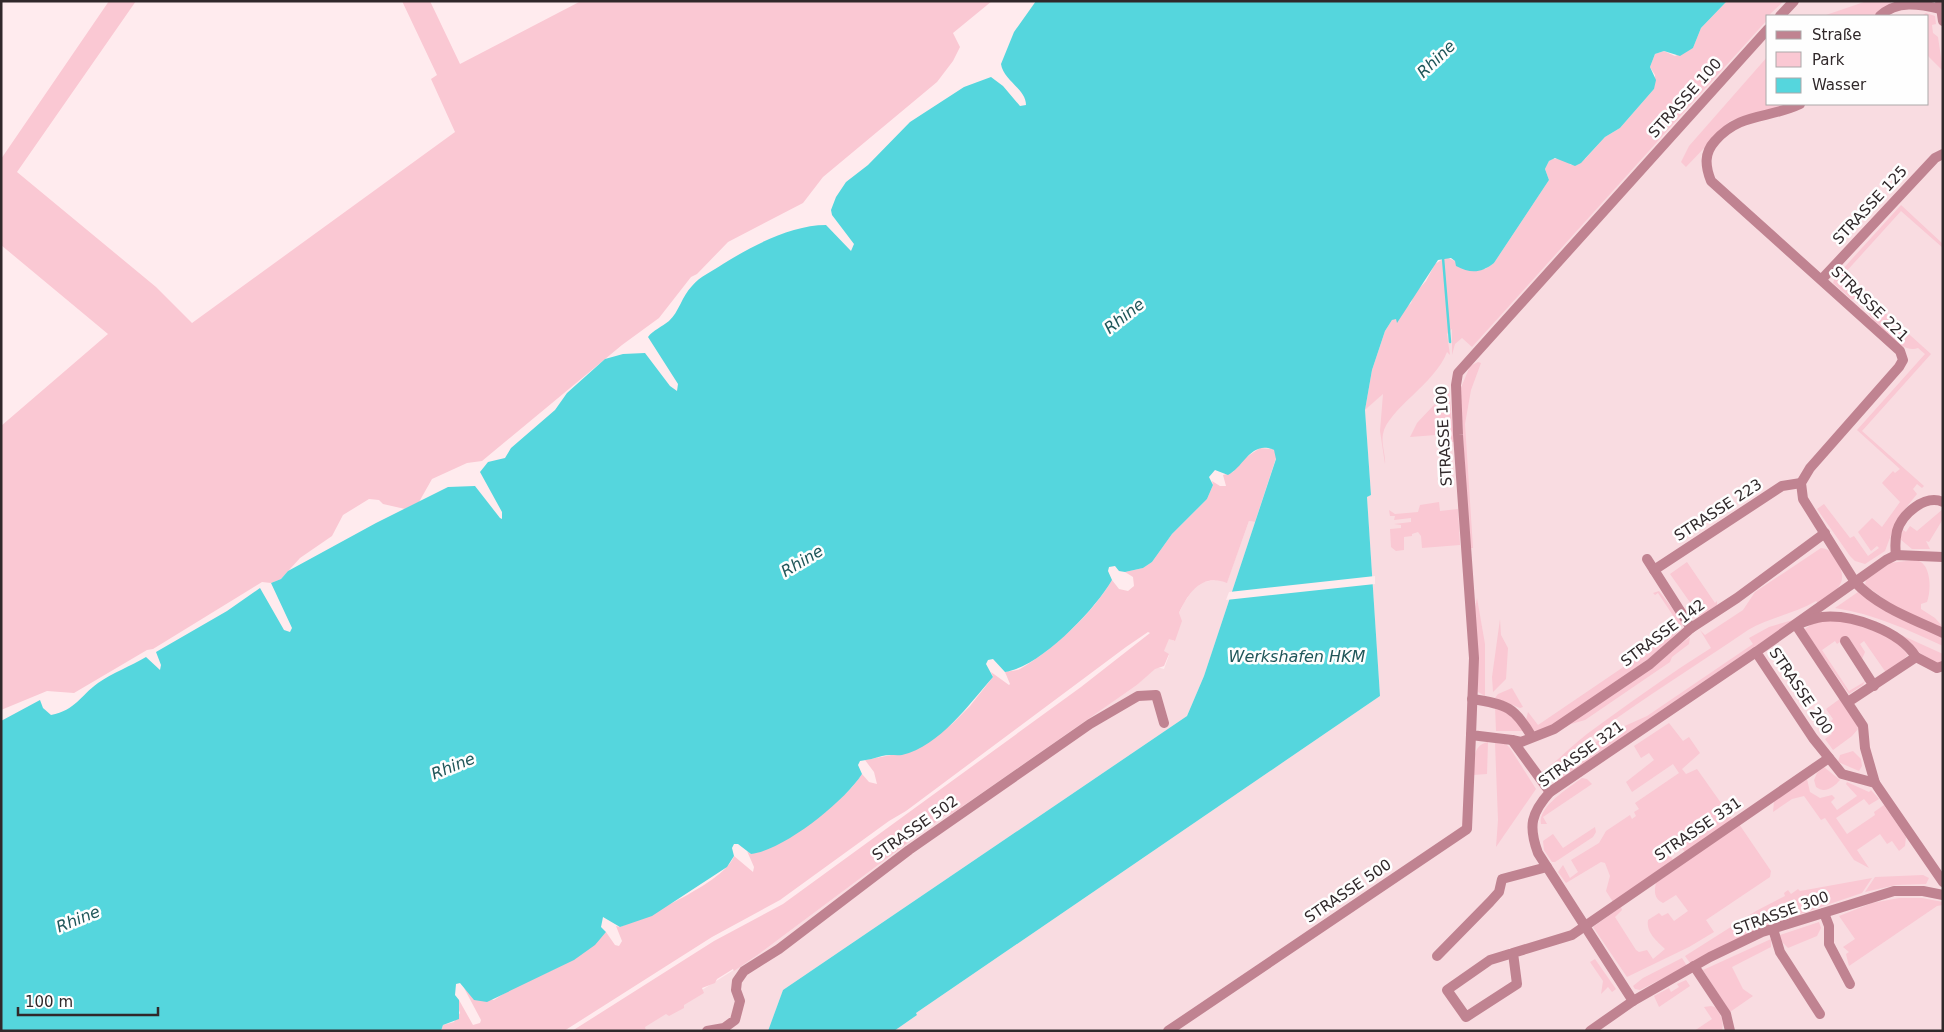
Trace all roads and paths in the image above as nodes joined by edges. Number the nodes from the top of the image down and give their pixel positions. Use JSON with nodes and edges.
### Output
{"nodes":[{"id":1,"x":1794,"y":1,"type":"edge"},
{"id":2,"x":1940,"y":5,"type":"edge"},
{"id":3,"x":1781,"y":15,"type":"edge"},
{"id":4,"x":1881,"y":15,"type":"edge"},
{"id":5,"x":1943,"y":21,"type":"edge"},
{"id":6,"x":1766,"y":32,"type":"edge"},
{"id":7,"x":1796,"y":105,"type":"edge"},
{"id":8,"x":1943,"y":154,"type":"edge"},
{"id":9,"x":1822,"y":279,"type":"junction"},
{"id":10,"x":1801,"y":483,"type":"junction"},
{"id":11,"x":1943,"y":502,"type":"edge"},
{"id":12,"x":1825,"y":533,"type":"junction"},
{"id":13,"x":1896,"y":555,"type":"junction"},
{"id":14,"x":1943,"y":557,"type":"edge"},
{"id":15,"x":1647,"y":559,"type":"dead end"},
{"id":16,"x":1654,"y":570,"type":"junction"},
{"id":17,"x":1855,"y":582,"type":"junction"},
{"id":18,"x":1796,"y":625,"type":"junction"},
{"id":19,"x":1691,"y":628,"type":"junction"},
{"id":20,"x":1943,"y":633,"type":"edge"},
{"id":21,"x":1845,"y":641,"type":"dead end"},
{"id":22,"x":1756,"y":652,"type":"junction"},
{"id":23,"x":1916,"y":657,"type":"junction"},
{"id":24,"x":1943,"y":666,"type":"edge"},
{"id":25,"x":1874,"y":686,"type":"junction"},
{"id":26,"x":1472,"y":699,"type":"junction"},
{"id":27,"x":1848,"y":702,"type":"junction"},
{"id":28,"x":1164,"y":723,"type":"dead end"},
{"id":29,"x":1471,"y":735,"type":"junction"},
{"id":30,"x":1532,"y":737,"type":"junction"},
{"id":31,"x":1512,"y":740,"type":"junction"},
{"id":32,"x":1829,"y":758,"type":"junction"},
{"id":33,"x":1875,"y":783,"type":"junction"},
{"id":34,"x":1550,"y":792,"type":"junction"},
{"id":35,"x":1547,"y":867,"type":"junction"},
{"id":36,"x":1943,"y":882,"type":"edge"},
{"id":37,"x":1943,"y":894,"type":"edge"},
{"id":38,"x":1824,"y":912,"type":"junction"},
{"id":39,"x":1584,"y":925,"type":"junction"},
{"id":40,"x":1773,"y":929,"type":"junction"},
{"id":41,"x":1513,"y":953,"type":"junction"},
{"id":42,"x":1437,"y":956,"type":"dead end"},
{"id":43,"x":1694,"y":966,"type":"junction"},
{"id":44,"x":1850,"y":984,"type":"dead end"},
{"id":45,"x":1634,"y":1001,"type":"junction"},
{"id":46,"x":1820,"y":1014,"type":"dead end"},
{"id":47,"x":707,"y":1031,"type":"edge"},
{"id":48,"x":1168,"y":1031,"type":"edge"},
{"id":49,"x":1590,"y":1031,"type":"edge"},
{"id":50,"x":1730,"y":1031,"type":"edge"}],
"edges":[{"from":1,"to":3,"type":"street"},
{"from":2,"to":4,"type":"street"},
{"from":2,"to":5,"type":"street"},
{"from":6,"to":26,"type":"street","name":"STRASSE 100"},
{"from":7,"to":9,"type":"street","name":"STRASSE 221"},
{"from":8,"to":9,"type":"street","name":"STRASSE 125"},
{"from":9,"to":10,"type":"street","name":"STRASSE 221"},
{"from":10,"to":12,"type":"street"},
{"from":10,"to":16,"type":"street","name":"STRASSE 223"},
{"from":11,"to":13,"type":"street"},
{"from":12,"to":17,"type":"street"},
{"from":12,"to":19,"type":"street","name":"STRASSE 142"},
{"from":13,"to":14,"type":"street"},
{"from":13,"to":17,"type":"street","name":"STRASSE 200"},
{"from":15,"to":16,"type":"street"},
{"from":16,"to":19,"type":"street"},
{"from":17,"to":18,"type":"street","name":"STRASSE 200"},
{"from":17,"to":20,"type":"street"},
{"from":18,"to":22,"type":"street","name":"STRASSE 200"},
{"from":18,"to":23,"type":"street"},
{"from":18,"to":27,"type":"street"},
{"from":19,"to":30,"type":"street","name":"STRASSE 142"},
{"from":21,"to":25,"type":"street"},
{"from":22,"to":32,"type":"street","name":"STRASSE 200"},
{"from":22,"to":34,"type":"street","name":"STRASSE 321"},
{"from":23,"to":24,"type":"street"},
{"from":23,"to":25,"type":"street"},
{"from":25,"to":27,"type":"street"},
{"from":26,"to":29,"type":"street","name":"STRASSE 100"},
{"from":26,"to":30,"type":"street"},
{"from":27,"to":33,"type":"street"},
{"from":28,"to":47,"type":"street","name":"STRASSE 502"},
{"from":29,"to":31,"type":"street"},
{"from":29,"to":48,"type":"street","name":"STRASSE 500"},
{"from":30,"to":31,"type":"street","name":"STRASSE 142"},
{"from":31,"to":34,"type":"street"},
{"from":32,"to":33,"type":"street","name":"STRASSE 200"},
{"from":32,"to":39,"type":"street","name":"STRASSE 331"},
{"from":33,"to":36,"type":"street"},
{"from":34,"to":35,"type":"street","name":"STRASSE 321"},
{"from":35,"to":39,"type":"street","name":"STRASSE 321"},
{"from":35,"to":42,"type":"street"},
{"from":37,"to":38,"type":"street","name":"STRASSE 300"},
{"from":38,"to":40,"type":"street","name":"STRASSE 300"},
{"from":38,"to":44,"type":"street"},
{"from":39,"to":41,"type":"street","name":"STRASSE 331"},
{"from":39,"to":45,"type":"street","name":"STRASSE 321"},
{"from":40,"to":43,"type":"street","name":"STRASSE 300"},
{"from":40,"to":46,"type":"street"},
{"from":41,"to":41,"type":"street","name":"STRASSE 331"},
{"from":43,"to":45,"type":"street","name":"STRASSE 300"},
{"from":43,"to":50,"type":"street"},
{"from":45,"to":49,"type":"street","name":"STRASSE 300"}]}
